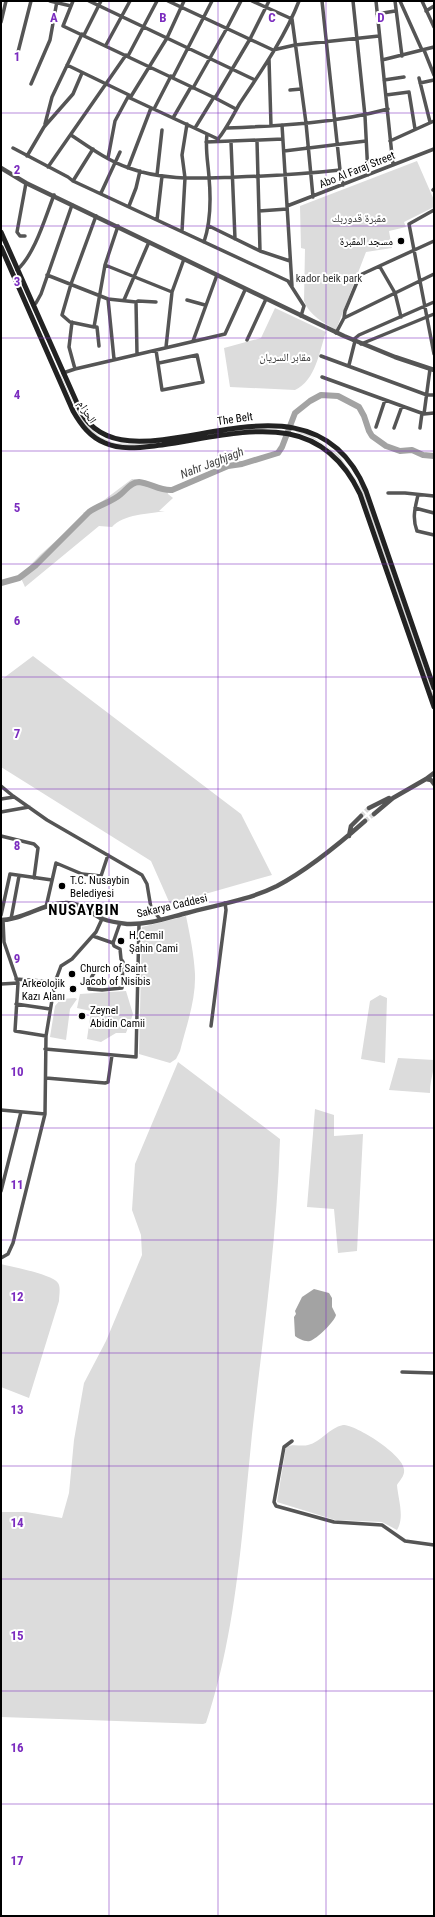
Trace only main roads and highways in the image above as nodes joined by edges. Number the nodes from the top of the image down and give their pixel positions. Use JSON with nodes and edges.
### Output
{"nodes":[{"id":1,"x":1,"y":232,"type":"edge"},
{"id":2,"x":1,"y":247,"type":"edge"},
{"id":3,"x":63,"y":372,"type":"junction"},
{"id":4,"x":56,"y":374,"type":"junction"},
{"id":5,"x":292,"y":427,"type":"junction"},
{"id":6,"x":291,"y":434,"type":"junction"},
{"id":7,"x":434,"y":688,"type":"edge"},
{"id":8,"x":434,"y":708,"type":"edge"}],
"edges":[{"from":1,"to":3,"type":"main road","name":"The Belt"},
{"from":2,"to":4,"type":"main road","name":"الحزام"},
{"from":3,"to":4,"type":"main road"},
{"from":3,"to":5,"type":"main road","name":"The Belt"},
{"from":4,"to":6,"type":"main road","name":"الحزام"},
{"from":5,"to":6,"type":"main road"},
{"from":5,"to":7,"type":"main road","name":"The Belt"},
{"from":6,"to":8,"type":"main road"}]}
